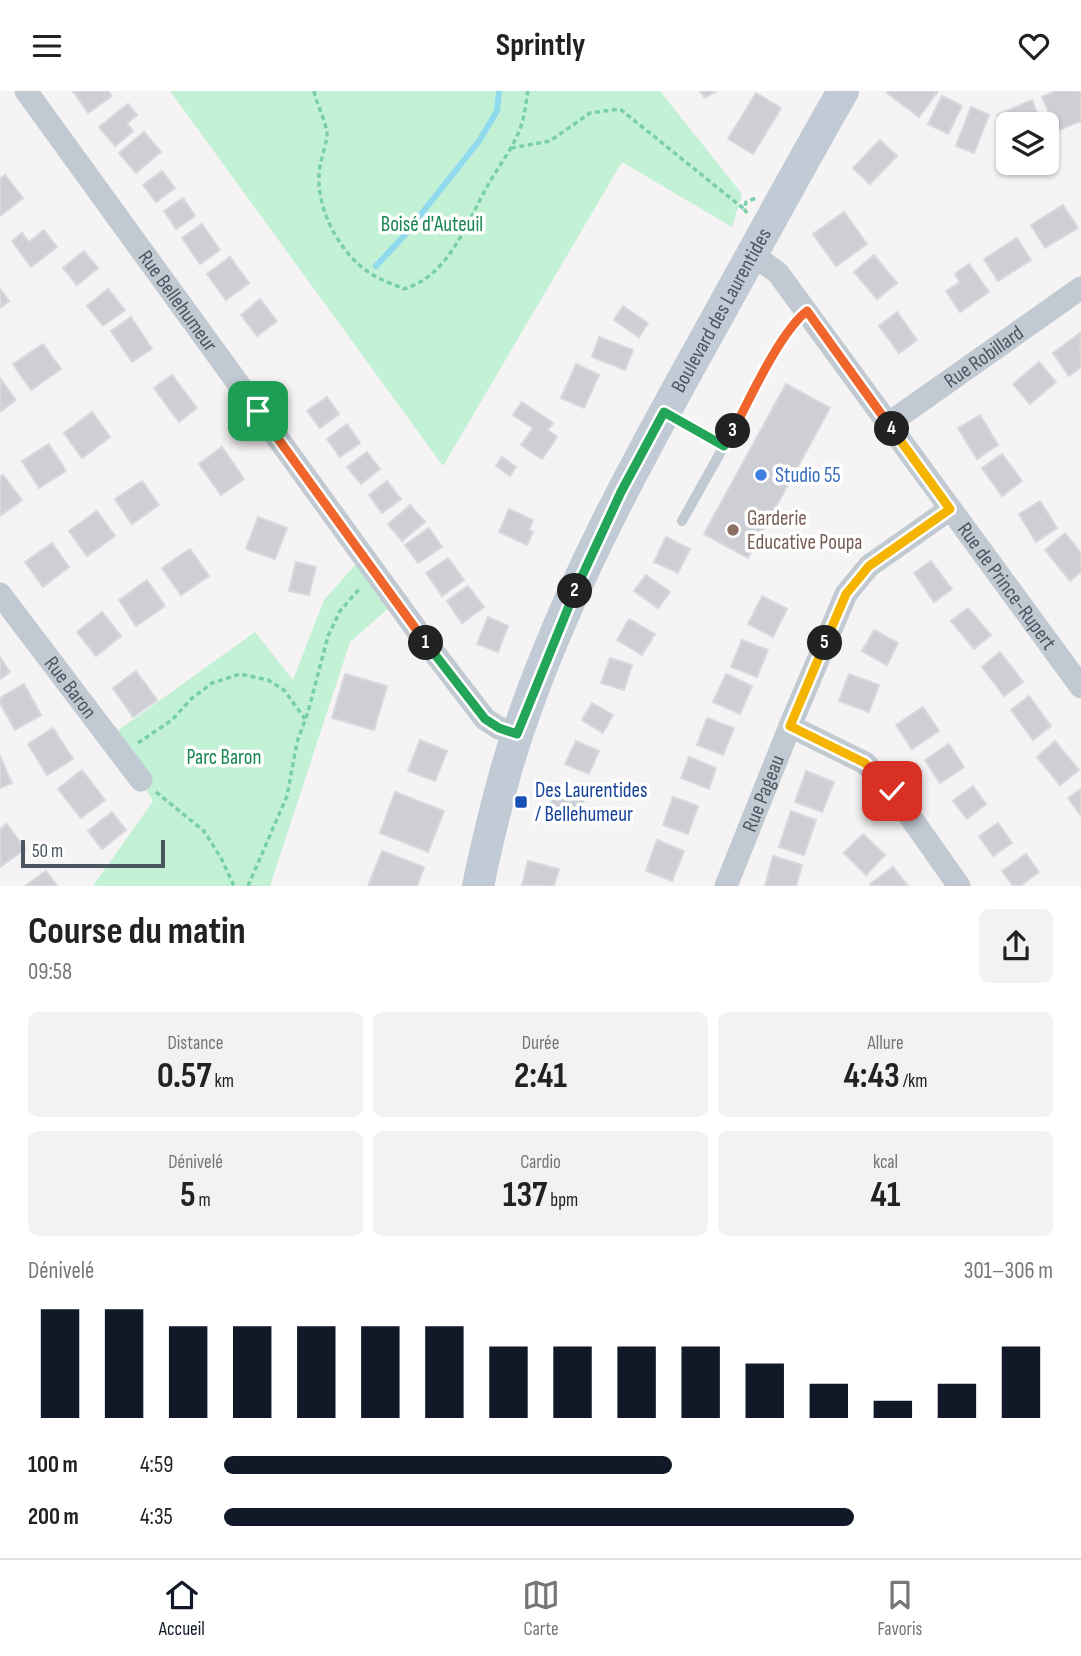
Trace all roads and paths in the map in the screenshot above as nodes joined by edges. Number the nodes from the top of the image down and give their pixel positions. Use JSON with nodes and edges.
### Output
{"nodes":[{"id":1,"x":26,"y":91,"type":"edge"},
{"id":2,"x":314,"y":91,"type":"edge"},
{"id":3,"x":528,"y":91,"type":"edge"},
{"id":4,"x":843,"y":91,"type":"edge"},
{"id":5,"x":511,"y":148,"type":"junction"},
{"id":6,"x":749,"y":213,"type":"dead end"},
{"id":7,"x":752,"y":254,"type":"junction"},
{"id":8,"x":1081,"y":288,"type":"edge"},
{"id":9,"x":807,"y":311,"type":"junction"},
{"id":10,"x":664,"y":412,"type":"junction"},
{"id":11,"x":888,"y":424,"type":"junction"},
{"id":12,"x":724,"y":446,"type":"junction"},
{"id":13,"x":950,"y":509,"type":"junction"},
{"id":14,"x":682,"y":521,"type":"dead end"},
{"id":15,"x":374,"y":571,"type":"junction"},
{"id":16,"x":0,"y":594,"type":"edge"},
{"id":17,"x":1081,"y":687,"type":"edge"},
{"id":18,"x":305,"y":719,"type":"junction"},
{"id":19,"x":790,"y":726,"type":"junction"},
{"id":20,"x":517,"y":734,"type":"junction"},
{"id":21,"x":122,"y":755,"type":"junction"},
{"id":22,"x":141,"y":780,"type":"joint"},
{"id":23,"x":234,"y":886,"type":"edge"},
{"id":24,"x":248,"y":886,"type":"edge"},
{"id":25,"x":478,"y":886,"type":"edge"},
{"id":26,"x":726,"y":886,"type":"edge"},
{"id":27,"x":959,"y":886,"type":"edge"}],
"edges":[{"from":1,"to":15,"type":"street","name":"Rue Bellehumeur"},
{"from":2,"to":5,"type":"path"},
{"from":3,"to":5,"type":"path"},
{"from":4,"to":7,"type":"street","name":"Boulevard des Laurentides"},
{"from":5,"to":6,"type":"path"},
{"from":7,"to":9,"type":"street","name":"Rue de Prince-Rupert"},
{"from":7,"to":10,"type":"street","name":"Boulevard des Laurentides"},
{"from":8,"to":11,"type":"street","name":"Rue Robillard"},
{"from":9,"to":11,"type":"street","name":"Rue de Prince-Rupert"},
{"from":9,"to":12,"type":"lane"},
{"from":10,"to":12,"type":"lane"},
{"from":10,"to":20,"type":"street","name":"Boulevard des Laurentides"},
{"from":11,"to":13,"type":"street","name":"Rue de Prince-Rupert"},
{"from":12,"to":14,"type":"lane"},
{"from":13,"to":17,"type":"street","name":"Rue de Prince-Rupert"},
{"from":13,"to":19,"type":"street","name":"Rue Pageau"},
{"from":15,"to":18,"type":"path"},
{"from":15,"to":20,"type":"street","name":"Rue Bellehumeur"},
{"from":16,"to":21,"type":"street","name":"Rue Baron"},
{"from":18,"to":21,"type":"path"},
{"from":18,"to":24,"type":"path"},
{"from":19,"to":26,"type":"street","name":"Rue Pageau"},
{"from":19,"to":27,"type":"street"},
{"from":20,"to":25,"type":"street","name":"Boulevard des Laurentides"},
{"from":21,"to":22,"type":"street","name":"Rue Baron"},
{"from":22,"to":23,"type":"path"}]}
